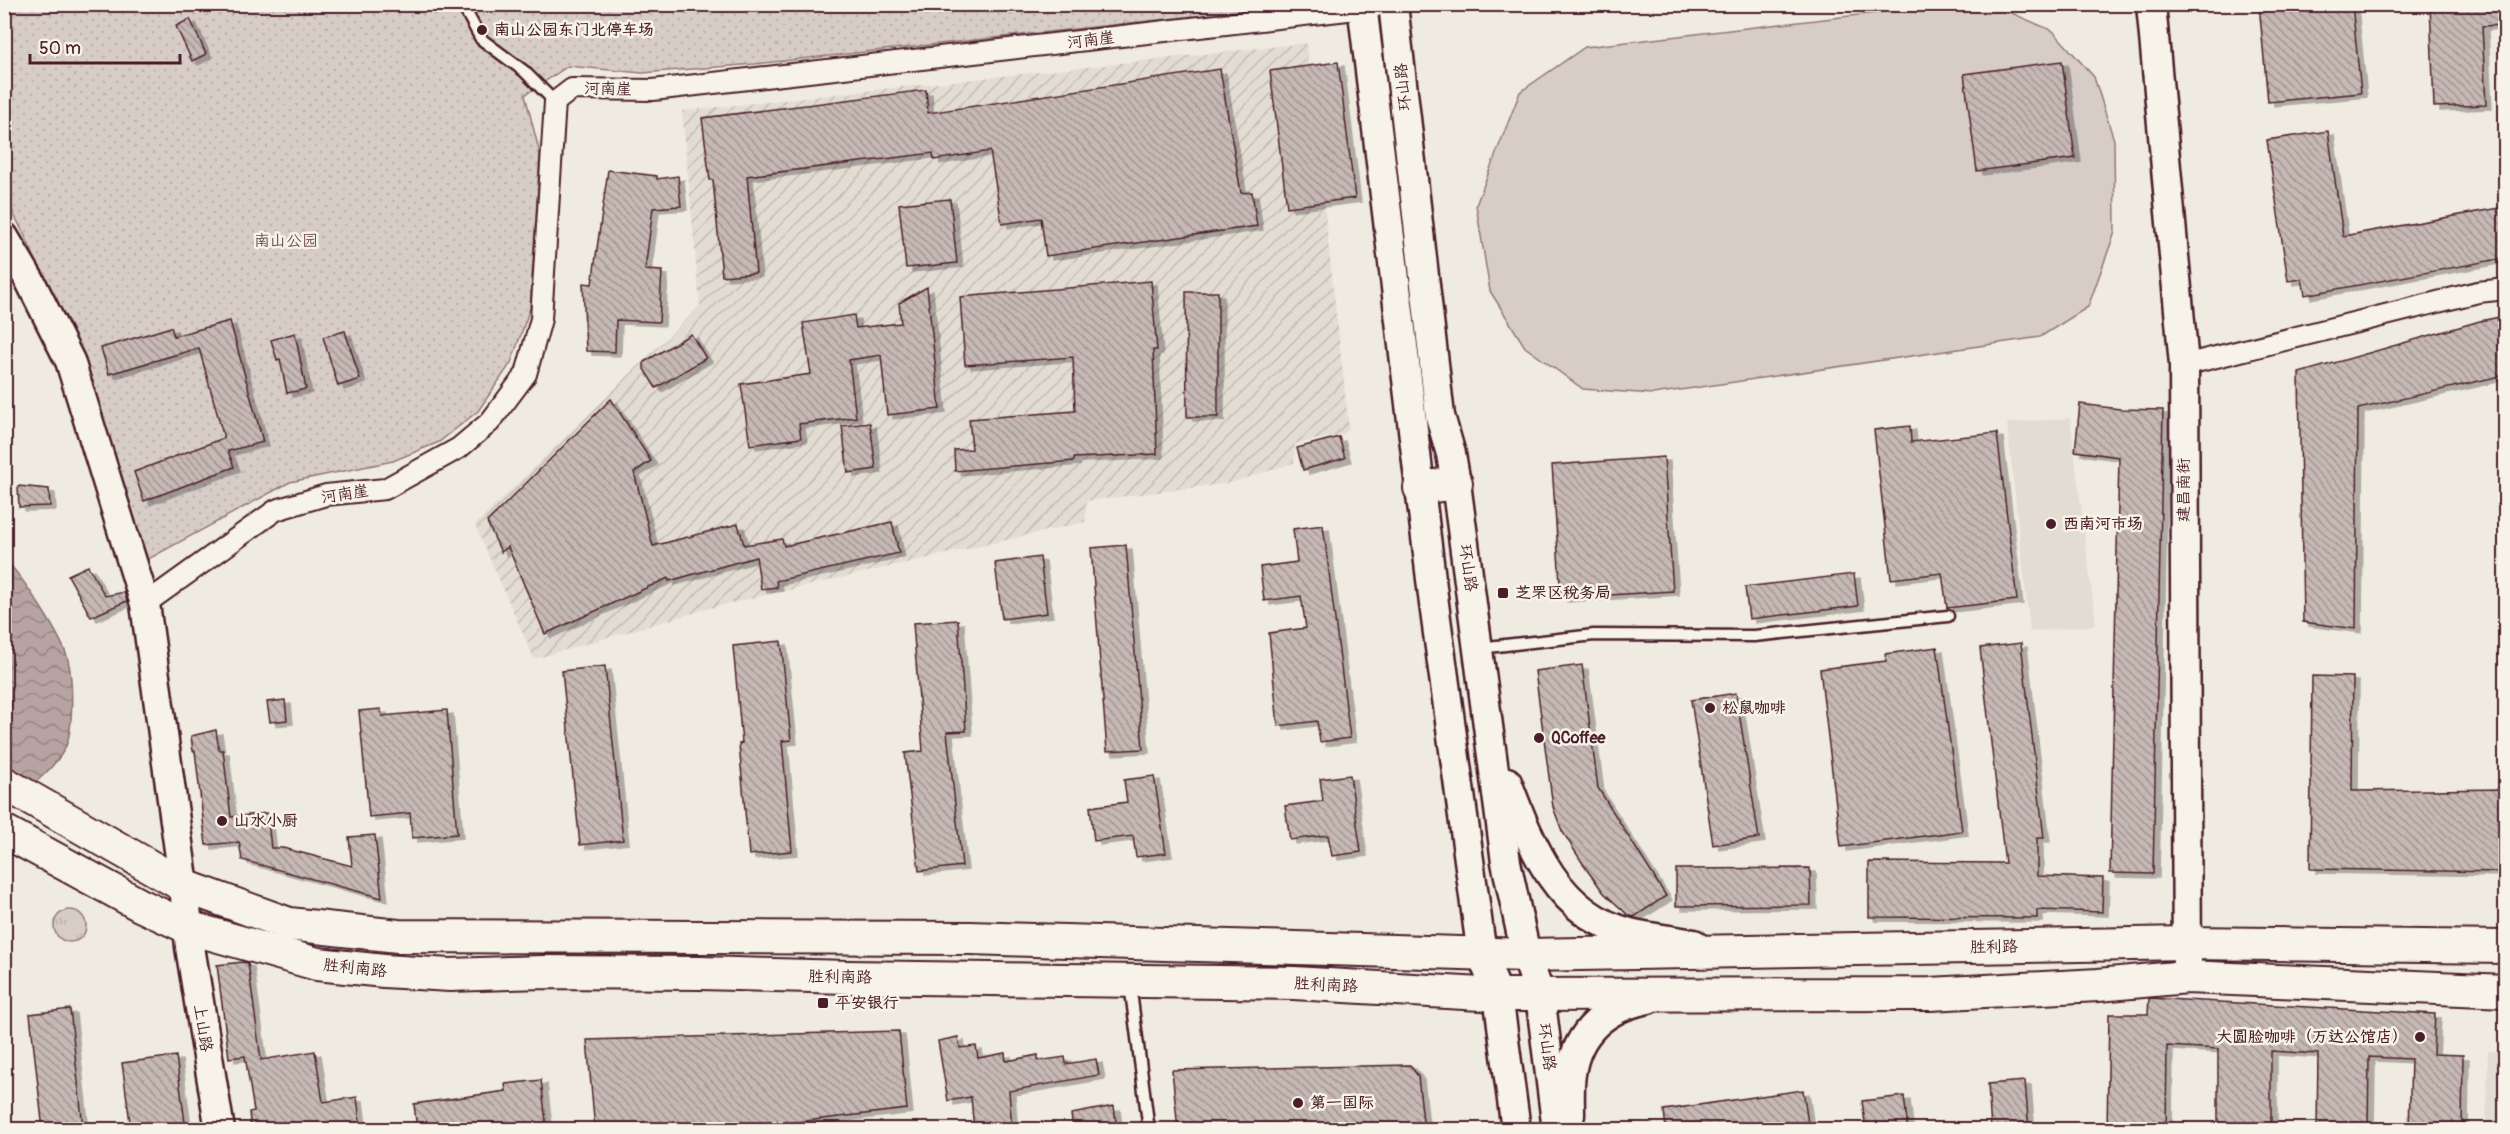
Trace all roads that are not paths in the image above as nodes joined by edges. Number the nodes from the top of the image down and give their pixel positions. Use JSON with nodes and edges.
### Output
{"nodes":[{"id":1,"x":462,"y":4,"type":"edge"},
{"id":2,"x":2151,"y":4,"type":"edge"},
{"id":3,"x":1393,"y":5,"type":"edge"},
{"id":4,"x":1362,"y":7,"type":"edge"},
{"id":5,"x":555,"y":102,"type":"junction"},
{"id":6,"x":8,"y":248,"type":"edge"},
{"id":7,"x":2505,"y":289,"type":"edge"},
{"id":8,"x":2184,"y":365,"type":"junction"},
{"id":9,"x":1456,"y":483,"type":"junction"},
{"id":10,"x":1420,"y":488,"type":"junction"},
{"id":11,"x":145,"y":604,"type":"junction"},
{"id":12,"x":1948,"y":616,"type":"dead end"},
{"id":13,"x":1479,"y":648,"type":"junction"},
{"id":14,"x":1487,"y":707,"type":"junction"},
{"id":15,"x":4,"y":783,"type":"edge"},
{"id":16,"x":4,"y":831,"type":"edge"},
{"id":17,"x":171,"y":878,"type":"junction"},
{"id":18,"x":188,"y":927,"type":"junction"},
{"id":19,"x":2187,"y":944,"type":"junction"},
{"id":20,"x":2505,"y":946,"type":"edge"},
{"id":21,"x":1737,"y":952,"type":"junction"},
{"id":22,"x":1482,"y":955,"type":"junction"},
{"id":23,"x":1526,"y":955,"type":"junction"},
{"id":24,"x":2187,"y":977,"type":"junction"},
{"id":25,"x":1130,"y":980,"type":"junction"},
{"id":26,"x":2505,"y":991,"type":"edge"},
{"id":27,"x":1498,"y":995,"type":"junction"},
{"id":28,"x":1540,"y":995,"type":"junction"},
{"id":29,"x":1669,"y":995,"type":"junction"},
{"id":30,"x":220,"y":1130,"type":"edge"},
{"id":31,"x":1149,"y":1130,"type":"edge"},
{"id":32,"x":1516,"y":1130,"type":"edge"},
{"id":33,"x":1557,"y":1130,"type":"edge"},
{"id":34,"x":1569,"y":1130,"type":"edge"}],
"edges":[{"from":1,"to":5,"type":"lane"},
{"from":2,"to":8,"type":"main road","name":"建昌南街"},
{"from":3,"to":4,"type":"street","name":"河南崖"},
{"from":3,"to":9,"type":"main road","name":"环山路"},
{"from":4,"to":5,"type":"street","name":"河南崖"},
{"from":4,"to":10,"type":"main road","name":"环山路"},
{"from":5,"to":11,"type":"street","name":"河南崖"},
{"from":6,"to":11,"type":"main road","name":"上山路"},
{"from":7,"to":8,"type":"street"},
{"from":8,"to":19,"type":"main road","name":"建昌南街"},
{"from":9,"to":10,"type":"main road"},
{"from":9,"to":13,"type":"main road","name":"环山路"},
{"from":10,"to":22,"type":"main road","name":"环山路"},
{"from":11,"to":17,"type":"main road","name":"上山路"},
{"from":12,"to":13,"type":"lane"},
{"from":13,"to":14,"type":"main road","name":"环山路"},
{"from":14,"to":21,"type":"main road"},
{"from":14,"to":23,"type":"main road","name":"环山路"},
{"from":15,"to":17,"type":"main road"},
{"from":16,"to":18,"type":"main road"},
{"from":17,"to":18,"type":"main road","name":"上山路"},
{"from":17,"to":22,"type":"main road"},
{"from":18,"to":25,"type":"main road","name":"胜利南路"},
{"from":18,"to":30,"type":"main road","name":"上山路"},
{"from":19,"to":20,"type":"main road","name":"胜利路"},
{"from":19,"to":21,"type":"main road","name":"胜利路"},
{"from":19,"to":24,"type":"main road","name":"建昌南街"},
{"from":21,"to":23,"type":"main road","name":"胜利路"},
{"from":22,"to":23,"type":"main road","name":"胜利路"},
{"from":22,"to":27,"type":"main road","name":"环山路"},
{"from":23,"to":28,"type":"main road","name":"环山路"},
{"from":24,"to":26,"type":"main road"},
{"from":24,"to":29,"type":"main road"},
{"from":25,"to":27,"type":"main road","name":"胜利南路"},
{"from":25,"to":31,"type":"lane"},
{"from":27,"to":28,"type":"main road"},
{"from":27,"to":32,"type":"main road","name":"环山路"},
{"from":28,"to":29,"type":"main road"},
{"from":28,"to":33,"type":"main road","name":"环山路"},
{"from":29,"to":34,"type":"main road"}]}
